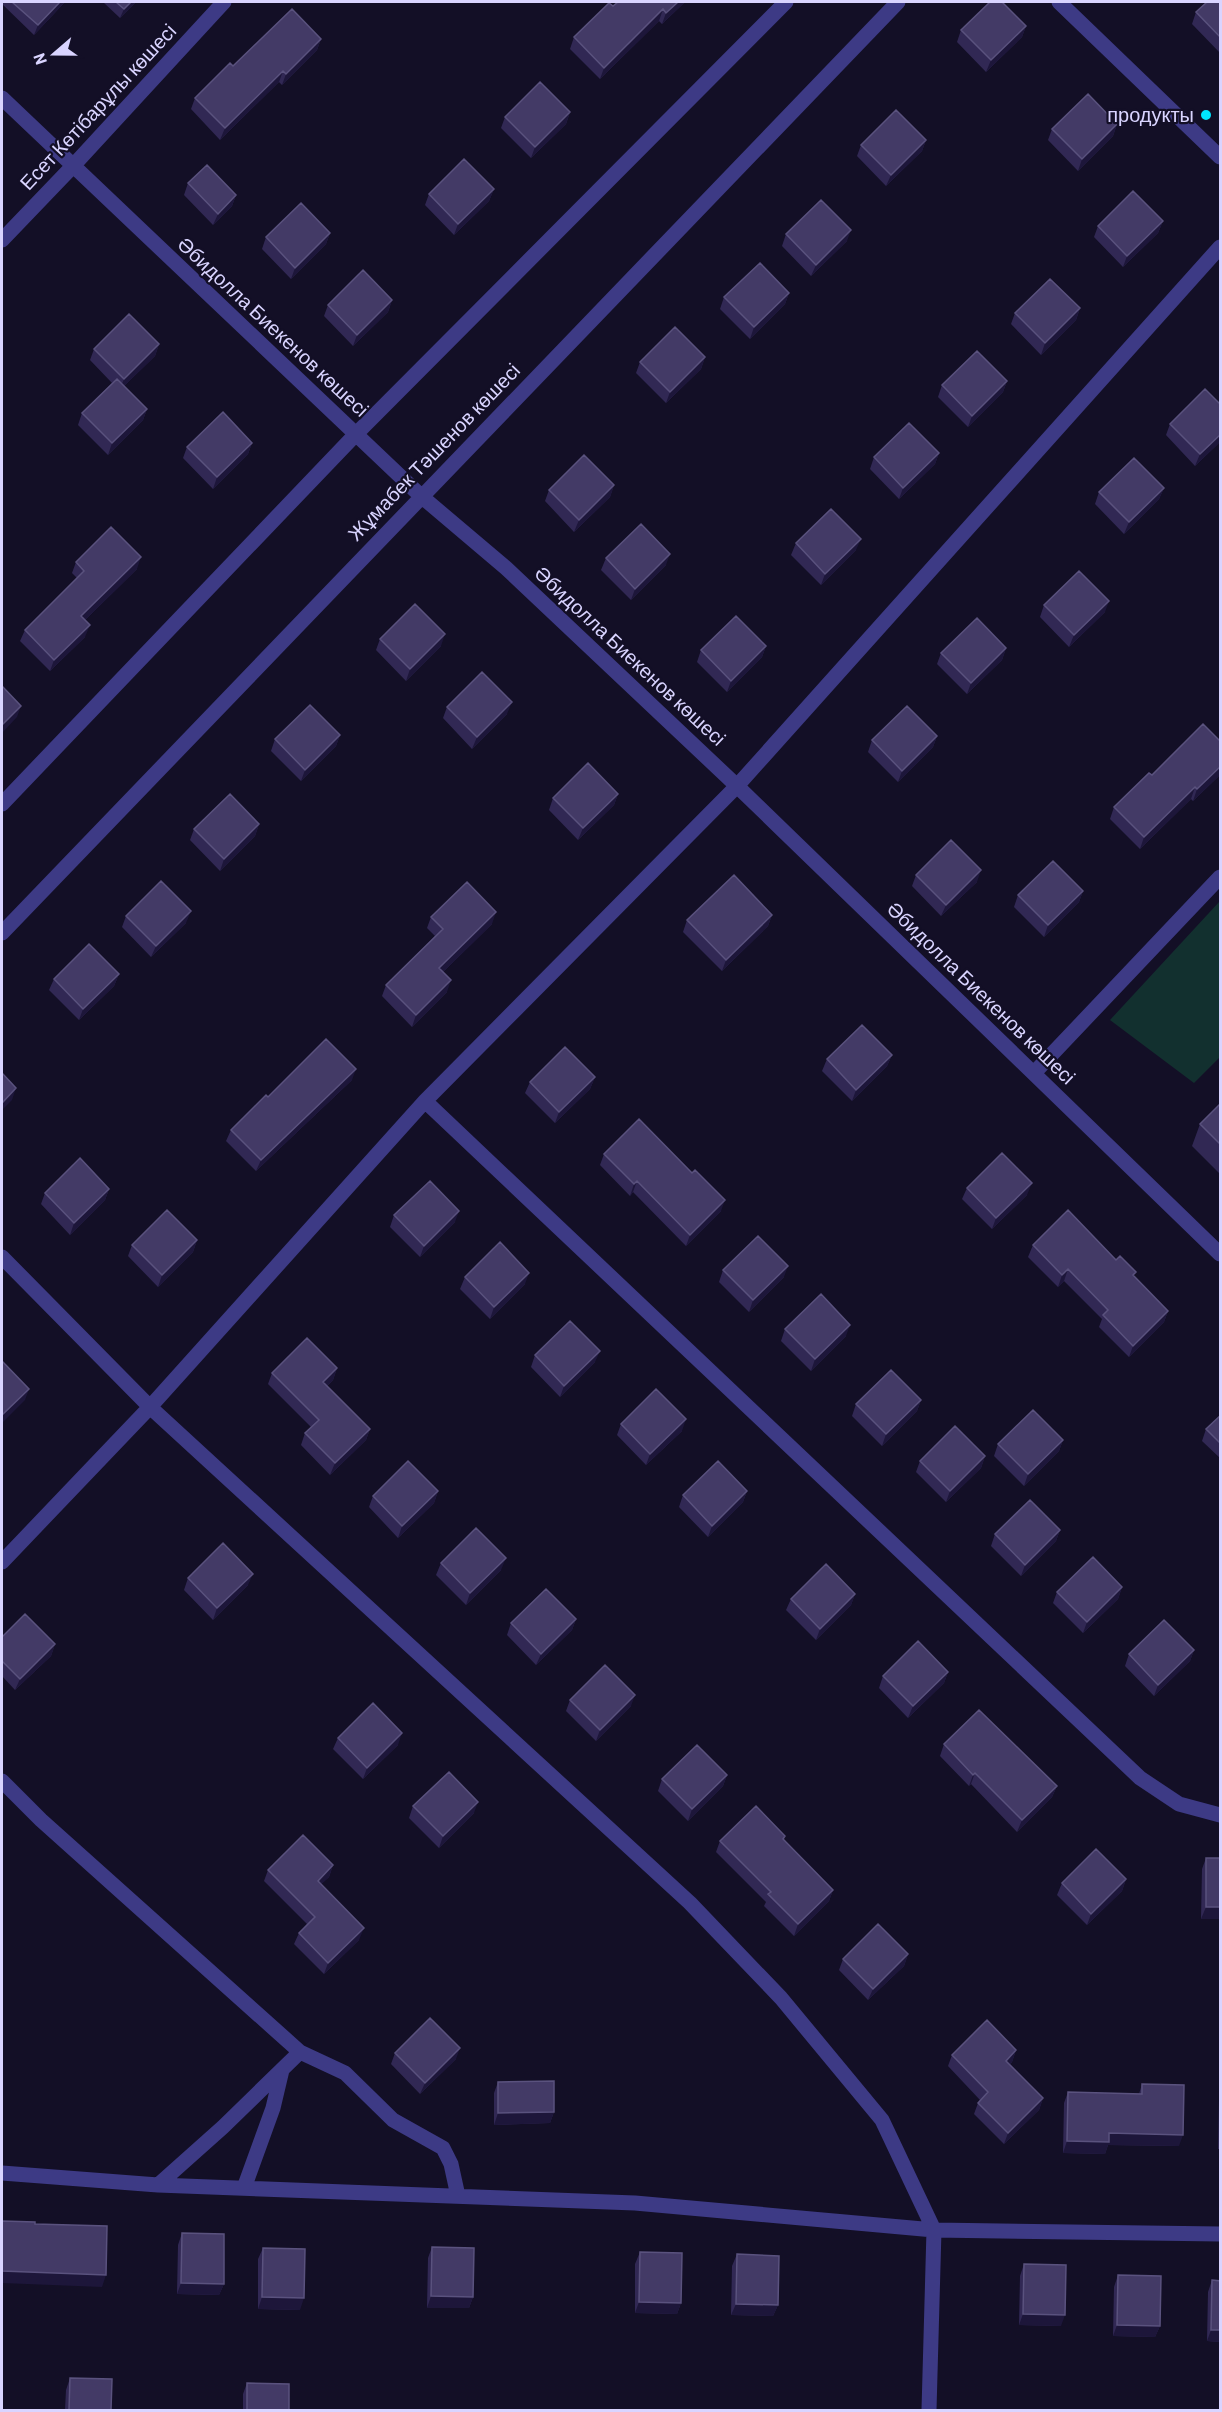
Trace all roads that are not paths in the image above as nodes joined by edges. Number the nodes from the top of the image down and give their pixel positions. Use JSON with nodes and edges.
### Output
{"nodes":[{"id":1,"x":224,"y":2,"type":"edge"},
{"id":2,"x":786,"y":2,"type":"edge"},
{"id":3,"x":898,"y":2,"type":"edge"},
{"id":4,"x":1059,"y":2,"type":"edge"},
{"id":5,"x":2,"y":98,"type":"edge"},
{"id":6,"x":1221,"y":157,"type":"edge"},
{"id":7,"x":72,"y":167,"type":"junction"},
{"id":8,"x":2,"y":240,"type":"edge"},
{"id":9,"x":1221,"y":247,"type":"edge"},
{"id":10,"x":356,"y":434,"type":"junction"},
{"id":11,"x":421,"y":496,"type":"junction"},
{"id":12,"x":737,"y":786,"type":"junction"},
{"id":13,"x":2,"y":804,"type":"edge"},
{"id":14,"x":1221,"y":877,"type":"edge"},
{"id":15,"x":2,"y":933,"type":"edge"},
{"id":16,"x":1034,"y":1073,"type":"junction"},
{"id":17,"x":425,"y":1101,"type":"junction"},
{"id":18,"x":1221,"y":1254,"type":"edge"},
{"id":19,"x":2,"y":1257,"type":"edge"},
{"id":20,"x":150,"y":1407,"type":"junction"},
{"id":21,"x":2,"y":1562,"type":"edge"},
{"id":22,"x":2,"y":1781,"type":"edge"},
{"id":23,"x":1221,"y":1815,"type":"edge"},
{"id":24,"x":300,"y":2052,"type":"junction"},
{"id":25,"x":282,"y":2070,"type":"junction"},
{"id":26,"x":2,"y":2173,"type":"edge"},
{"id":27,"x":158,"y":2185,"type":"junction"},
{"id":28,"x":244,"y":2188,"type":"junction"},
{"id":29,"x":458,"y":2196,"type":"junction"},
{"id":30,"x":934,"y":2230,"type":"junction"},
{"id":31,"x":1221,"y":2234,"type":"edge"},
{"id":32,"x":929,"y":2410,"type":"edge"}],
"edges":[{"from":1,"to":7,"type":"street","name":"Есет Көтібарұлы көшесі"},
{"from":2,"to":10,"type":"street"},
{"from":3,"to":11,"type":"street","name":"Жұмабек Тәшенов көшесі"},
{"from":4,"to":6,"type":"street"},
{"from":5,"to":7,"type":"street","name":"Әбидолла Биекенов көшесі"},
{"from":7,"to":8,"type":"street","name":"Есет Көтібарұлы көшесі"},
{"from":7,"to":10,"type":"street","name":"Әбидолла Биекенов көшесі"},
{"from":9,"to":12,"type":"street"},
{"from":10,"to":11,"type":"street","name":"Әбидолла Биекенов көшесі"},
{"from":10,"to":13,"type":"street"},
{"from":11,"to":12,"type":"street","name":"Әбидолла Биекенов көшесі"},
{"from":11,"to":15,"type":"street","name":"Жұмабек Тәшенов көшесі"},
{"from":12,"to":16,"type":"street","name":"Әбидолла Биекенов көшесі"},
{"from":12,"to":17,"type":"street"},
{"from":14,"to":16,"type":"street"},
{"from":16,"to":18,"type":"street","name":"Әбидолла Биекенов көшесі"},
{"from":17,"to":20,"type":"street"},
{"from":17,"to":23,"type":"street"},
{"from":19,"to":20,"type":"street"},
{"from":20,"to":21,"type":"street"},
{"from":20,"to":30,"type":"street"},
{"from":22,"to":24,"type":"street"},
{"from":24,"to":25,"type":"street"},
{"from":24,"to":29,"type":"street"},
{"from":25,"to":27,"type":"street"},
{"from":25,"to":28,"type":"street"},
{"from":26,"to":27,"type":"street"},
{"from":27,"to":28,"type":"street"},
{"from":28,"to":29,"type":"street"},
{"from":29,"to":30,"type":"street"},
{"from":30,"to":31,"type":"street"},
{"from":30,"to":32,"type":"street"}]}
